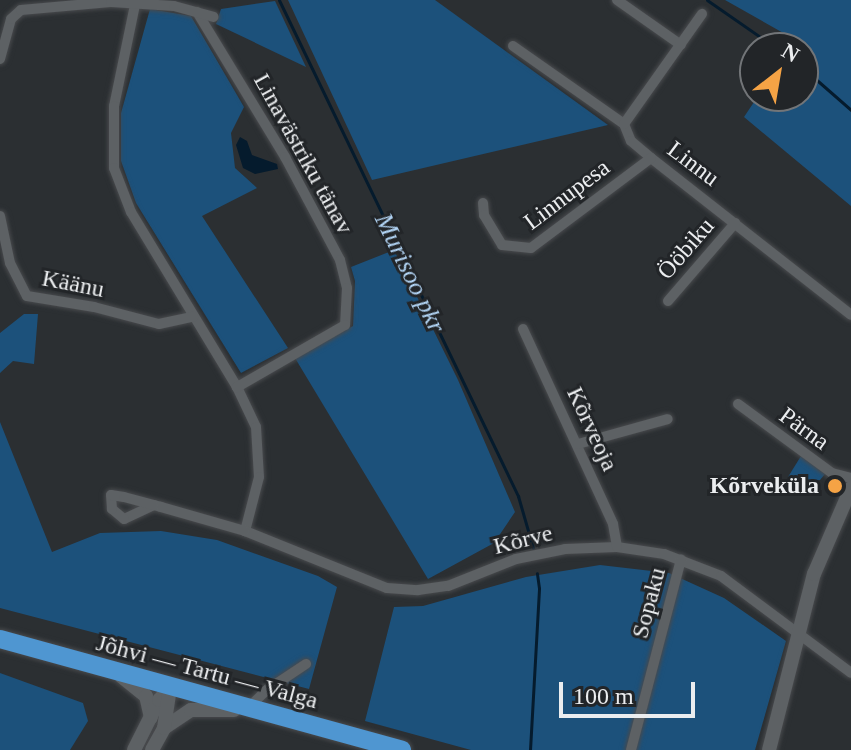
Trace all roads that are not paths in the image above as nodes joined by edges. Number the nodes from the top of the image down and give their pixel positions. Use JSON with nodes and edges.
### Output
{"nodes":[{"id":1,"x":617,"y":0,"type":"edge"},
{"id":2,"x":136,"y":1,"type":"edge"},
{"id":3,"x":197,"y":12,"type":"junction"},
{"id":4,"x":702,"y":14,"type":"dead end"},
{"id":5,"x":214,"y":17,"type":"dead end"},
{"id":6,"x":681,"y":45,"type":"junction"},
{"id":7,"x":513,"y":46,"type":"dead end"},
{"id":8,"x":0,"y":59,"type":"edge"},
{"id":9,"x":624,"y":124,"type":"junction"},
{"id":10,"x":651,"y":158,"type":"junction"},
{"id":11,"x":483,"y":203,"type":"dead end"},
{"id":12,"x":0,"y":216,"type":"edge"},
{"id":13,"x":735,"y":223,"type":"junction"},
{"id":14,"x":668,"y":301,"type":"dead end"},
{"id":15,"x":851,"y":315,"type":"edge"},
{"id":16,"x":193,"y":317,"type":"junction"},
{"id":17,"x":523,"y":329,"type":"dead end"},
{"id":18,"x":237,"y":387,"type":"junction"},
{"id":19,"x":738,"y":404,"type":"dead end"},
{"id":20,"x":668,"y":419,"type":"dead end"},
{"id":21,"x":578,"y":444,"type":"junction"},
{"id":22,"x":851,"y":478,"type":"edge"},
{"id":23,"x":851,"y":488,"type":"edge"},
{"id":24,"x":154,"y":505,"type":"junction"},
{"id":25,"x":245,"y":531,"type":"junction"},
{"id":26,"x":617,"y":547,"type":"junction"},
{"id":27,"x":681,"y":559,"type":"junction"},
{"id":28,"x":801,"y":634,"type":"junction"},
{"id":29,"x":0,"y":639,"type":"edge"},
{"id":30,"x":306,"y":664,"type":"dead end"},
{"id":31,"x":114,"y":672,"type":"junction"},
{"id":32,"x":851,"y":673,"type":"edge"},
{"id":33,"x":170,"y":688,"type":"junction"},
{"id":34,"x":253,"y":710,"type":"junction"},
{"id":35,"x":151,"y":717,"type":"junction"},
{"id":36,"x":164,"y":728,"type":"junction"},
{"id":37,"x":134,"y":750,"type":"edge"},
{"id":38,"x":152,"y":750,"type":"edge"},
{"id":39,"x":402,"y":750,"type":"edge"},
{"id":40,"x":631,"y":750,"type":"edge"},
{"id":41,"x":769,"y":750,"type":"edge"}],
"edges":[{"from":1,"to":6,"type":"street"},
{"from":2,"to":3,"type":"street"},
{"from":2,"to":8,"type":"street"},
{"from":2,"to":16,"type":"street"},
{"from":3,"to":5,"type":"street"},
{"from":3,"to":18,"type":"street","name":"Linavästriku tänav"},
{"from":4,"to":6,"type":"street"},
{"from":6,"to":9,"type":"street"},
{"from":7,"to":9,"type":"street","name":"Linnu"},
{"from":9,"to":10,"type":"street","name":"Linnu"},
{"from":10,"to":11,"type":"street","name":"Linnupesa"},
{"from":10,"to":13,"type":"street","name":"Linnu"},
{"from":12,"to":16,"type":"street","name":"Käänu"},
{"from":13,"to":14,"type":"street","name":"Ööbiku"},
{"from":13,"to":15,"type":"street","name":"Linnu"},
{"from":16,"to":18,"type":"street"},
{"from":17,"to":21,"type":"street","name":"Kõrveoja"},
{"from":18,"to":25,"type":"street"},
{"from":19,"to":22,"type":"street","name":"Pärna"},
{"from":20,"to":21,"type":"street"},
{"from":21,"to":26,"type":"street","name":"Kõrveoja"},
{"from":23,"to":28,"type":"main road"},
{"from":24,"to":24,"type":"street","name":"Kõrve"},
{"from":24,"to":25,"type":"street","name":"Kõrve"},
{"from":25,"to":26,"type":"street","name":"Kõrve"},
{"from":26,"to":27,"type":"street","name":"Kõrve"},
{"from":27,"to":28,"type":"street","name":"Kõrve"},
{"from":27,"to":40,"type":"street","name":"Sopaku"},
{"from":28,"to":32,"type":"street","name":"Kõrve"},
{"from":28,"to":41,"type":"main road"},
{"from":29,"to":31,"type":"highway","name":"Jõhvi — Tartu — Valga"},
{"from":30,"to":34,"type":"street"},
{"from":31,"to":33,"type":"highway","name":"Jõhvi — Tartu — Valga"},
{"from":31,"to":35,"type":"main road"},
{"from":33,"to":34,"type":"highway","name":"Jõhvi — Tartu — Valga"},
{"from":33,"to":35,"type":"main road"},
{"from":33,"to":36,"type":"main road"},
{"from":34,"to":36,"type":"main road"},
{"from":34,"to":39,"type":"highway","name":"Jõhvi — Tartu — Valga"},
{"from":35,"to":37,"type":"main road"},
{"from":36,"to":38,"type":"main road"}]}
